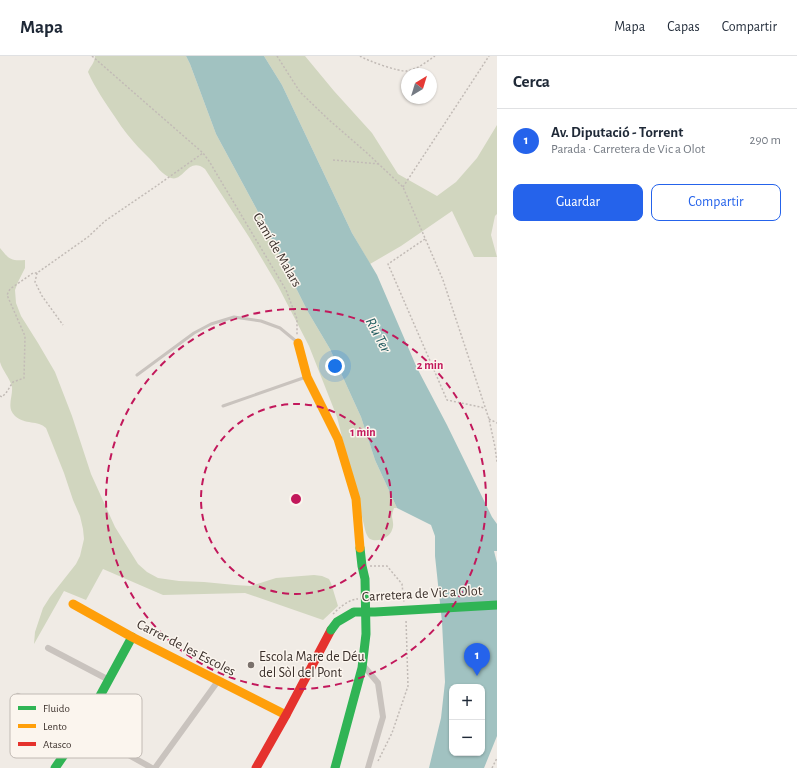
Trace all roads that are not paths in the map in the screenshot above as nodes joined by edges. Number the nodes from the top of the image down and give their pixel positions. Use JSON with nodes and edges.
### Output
{"nodes":[{"id":1,"x":298,"y":343,"type":"joint"},
{"id":2,"x":137,"y":374,"type":"dead end"},
{"id":3,"x":307,"y":377,"type":"junction"},
{"id":4,"x":223,"y":406,"type":"dead end"},
{"id":5,"x":73,"y":604,"type":"dead end"},
{"id":6,"x":497,"y":605,"type":"edge"},
{"id":7,"x":132,"y":637,"type":"junction"},
{"id":8,"x":48,"y":648,"type":"dead end"},
{"id":9,"x":362,"y":664,"type":"junction"},
{"id":10,"x":109,"y":680,"type":"junction"},
{"id":11,"x":218,"y":681,"type":"junction"},
{"id":12,"x":101,"y":694,"type":"edge"},
{"id":13,"x":286,"y":715,"type":"junction"},
{"id":14,"x":63,"y":758,"type":"edge"},
{"id":15,"x":135,"y":758,"type":"edge"},
{"id":16,"x":56,"y":768,"type":"edge"},
{"id":17,"x":153,"y":768,"type":"edge"},
{"id":18,"x":256,"y":768,"type":"edge"},
{"id":19,"x":335,"y":768,"type":"edge"},
{"id":20,"x":368,"y":768,"type":"edge"}],
"edges":[{"from":1,"to":2,"type":"lane"},
{"from":1,"to":3,"type":"street"},
{"from":3,"to":4,"type":"lane"},
{"from":3,"to":9,"type":"street"},
{"from":5,"to":7,"type":"street","name":"Carrer de les Escoles"},
{"from":6,"to":13,"type":"street","name":"Carretera de Vic a Olot","bridge":true},
{"from":7,"to":10,"type":"street"},
{"from":7,"to":11,"type":"street","name":"Carrer de les Escoles"},
{"from":8,"to":10,"type":"street"},
{"from":9,"to":19,"type":"street"},
{"from":9,"to":20,"type":"street"},
{"from":10,"to":12,"type":"street"},
{"from":11,"to":13,"type":"street","name":"Carrer de les Escoles"},
{"from":11,"to":17,"type":"street"},
{"from":13,"to":18,"type":"street"},
{"from":14,"to":16,"type":"street"},
{"from":15,"to":17,"type":"street"}]}
